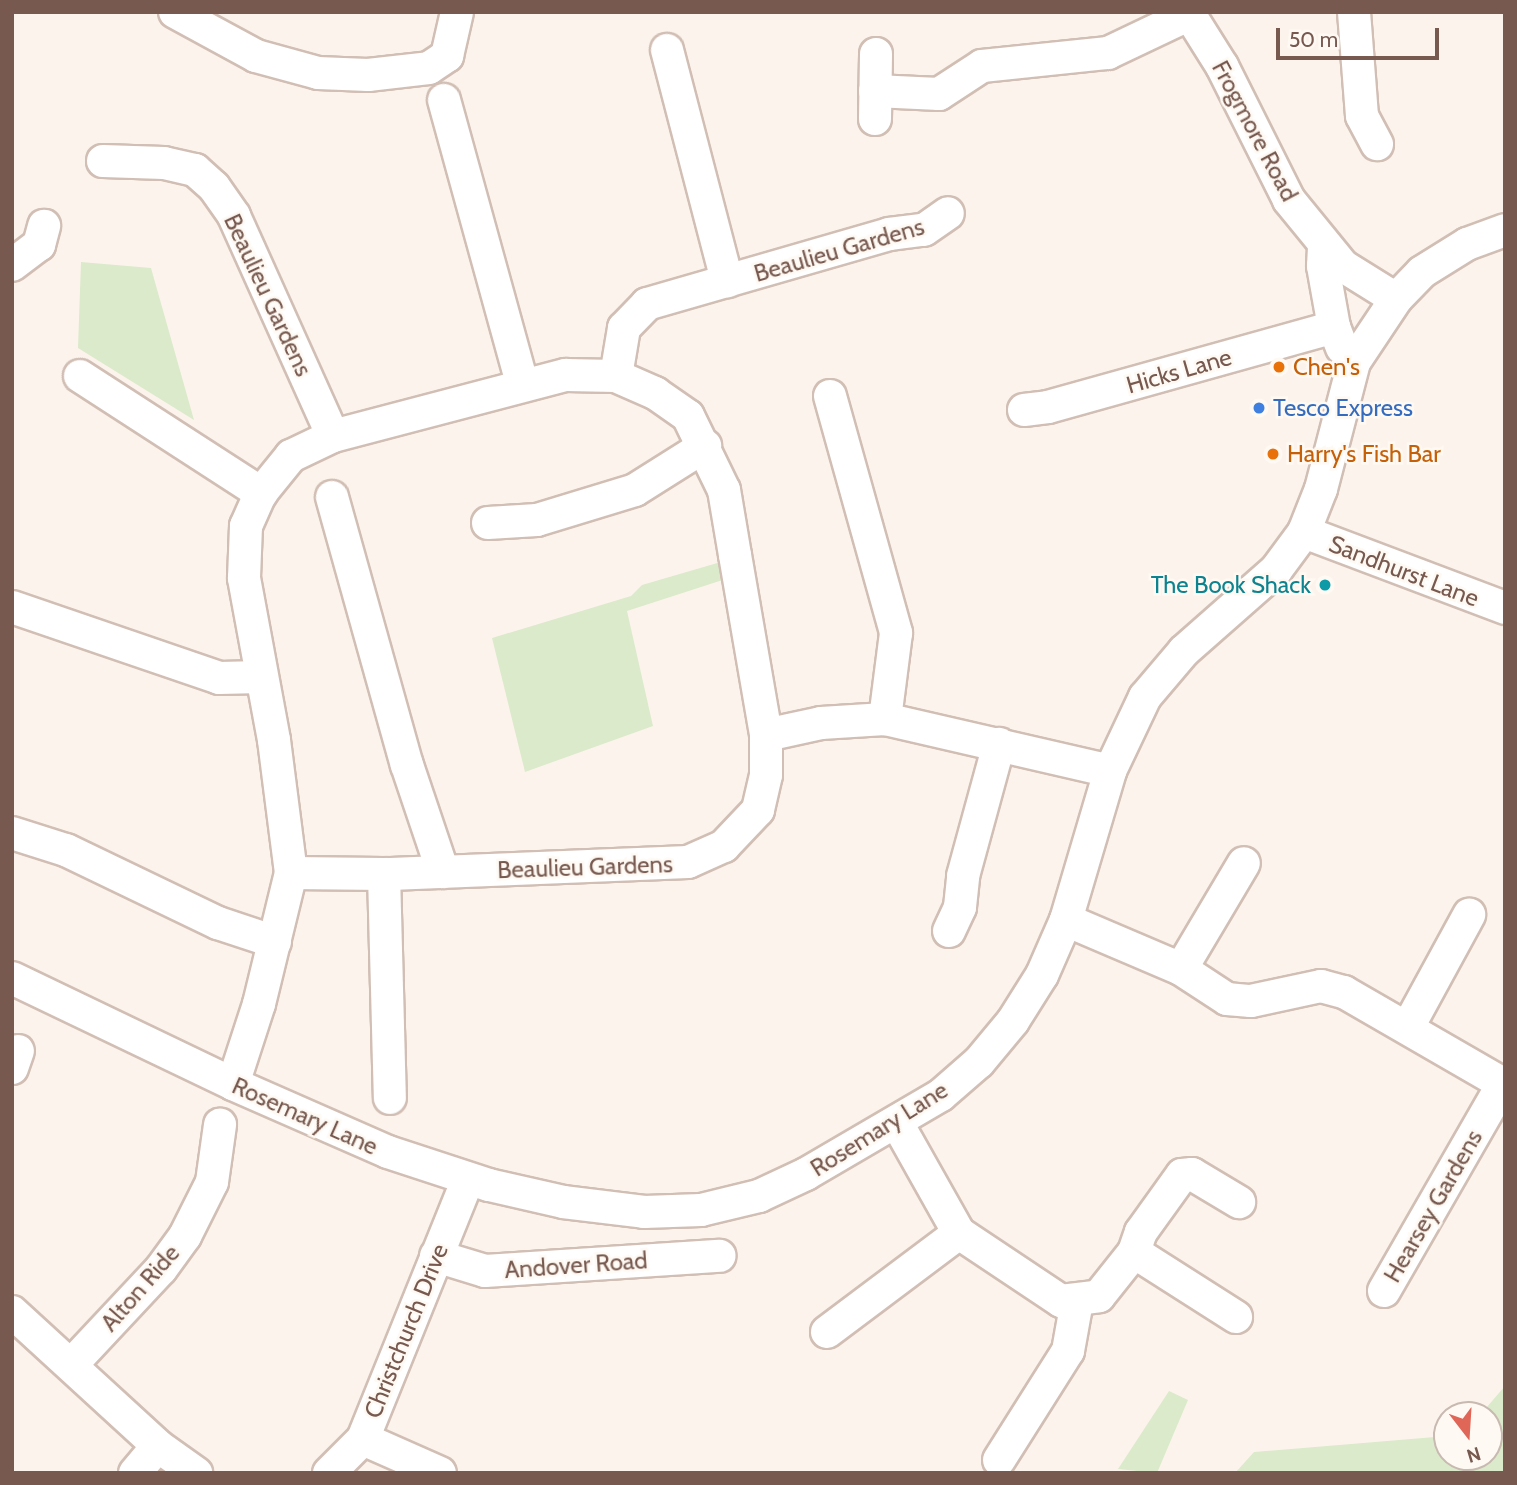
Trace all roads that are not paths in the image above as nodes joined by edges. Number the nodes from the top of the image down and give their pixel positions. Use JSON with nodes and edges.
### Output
{"nodes":[{"id":1,"x":175,"y":12,"type":"edge"},
{"id":2,"x":457,"y":12,"type":"edge"},
{"id":3,"x":1354,"y":12,"type":"edge"},
{"id":4,"x":1189,"y":13,"type":"edge"},
{"id":5,"x":667,"y":50,"type":"dead end"},
{"id":6,"x":876,"y":54,"type":"dead end"},
{"id":7,"x":444,"y":100,"type":"dead end"},
{"id":8,"x":1377,"y":144,"type":"dead end"},
{"id":9,"x":103,"y":161,"type":"dead end"},
{"id":10,"x":948,"y":213,"type":"dead end"},
{"id":11,"x":44,"y":226,"type":"dead end"},
{"id":12,"x":1505,"y":230,"type":"edge"},
{"id":13,"x":1324,"y":247,"type":"junction"},
{"id":14,"x":12,"y":265,"type":"edge"},
{"id":15,"x":727,"y":281,"type":"junction"},
{"id":16,"x":1396,"y":299,"type":"junction"},
{"id":17,"x":1334,"y":327,"type":"junction"},
{"id":18,"x":1354,"y":362,"type":"junction"},
{"id":19,"x":80,"y":376,"type":"dead end"},
{"id":20,"x":616,"y":376,"type":"junction"},
{"id":21,"x":522,"y":384,"type":"junction"},
{"id":22,"x":830,"y":396,"type":"dead end"},
{"id":23,"x":1024,"y":410,"type":"dead end"},
{"id":24,"x":333,"y":436,"type":"junction"},
{"id":25,"x":705,"y":446,"type":"junction"},
{"id":26,"x":261,"y":493,"type":"junction"},
{"id":27,"x":332,"y":497,"type":"dead end"},
{"id":28,"x":488,"y":523,"type":"dead end"},
{"id":29,"x":1304,"y":532,"type":"junction"},
{"id":30,"x":12,"y":607,"type":"edge"},
{"id":31,"x":1505,"y":608,"type":"edge"},
{"id":32,"x":261,"y":677,"type":"junction"},
{"id":33,"x":885,"y":719,"type":"junction"},
{"id":34,"x":766,"y":736,"type":"junction"},
{"id":35,"x":999,"y":744,"type":"junction"},
{"id":36,"x":1110,"y":771,"type":"junction"},
{"id":37,"x":12,"y":833,"type":"edge"},
{"id":38,"x":1244,"y":863,"type":"dead end"},
{"id":39,"x":443,"y":872,"type":"junction"},
{"id":40,"x":291,"y":873,"type":"junction"},
{"id":41,"x":384,"y":874,"type":"junction"},
{"id":42,"x":1469,"y":915,"type":"dead end"},
{"id":43,"x":1066,"y":920,"type":"junction"},
{"id":44,"x":949,"y":931,"type":"dead end"},
{"id":45,"x":275,"y":942,"type":"junction"},
{"id":46,"x":1181,"y":969,"type":"junction"},
{"id":47,"x":12,"y":978,"type":"edge"},
{"id":48,"x":1408,"y":1027,"type":"junction"},
{"id":49,"x":233,"y":1084,"type":"junction"},
{"id":50,"x":1504,"y":1085,"type":"edge"},
{"id":51,"x":390,"y":1098,"type":"dead end"},
{"id":52,"x":897,"y":1124,"type":"junction"},
{"id":53,"x":220,"y":1125,"type":"dead end"},
{"id":54,"x":468,"y":1179,"type":"junction"},
{"id":55,"x":1239,"y":1202,"type":"dead end"},
{"id":56,"x":960,"y":1233,"type":"junction"},
{"id":57,"x":1134,"y":1252,"type":"junction"},
{"id":58,"x":436,"y":1256,"type":"junction"},
{"id":59,"x":720,"y":1256,"type":"dead end"},
{"id":60,"x":1384,"y":1291,"type":"dead end"},
{"id":61,"x":1077,"y":1301,"type":"junction"},
{"id":62,"x":12,"y":1312,"type":"edge"},
{"id":63,"x":1236,"y":1317,"type":"dead end"},
{"id":64,"x":827,"y":1332,"type":"dead end"},
{"id":65,"x":72,"y":1364,"type":"junction"},
{"id":66,"x":363,"y":1438,"type":"junction"},
{"id":67,"x":158,"y":1446,"type":"junction"},
{"id":68,"x":999,"y":1460,"type":"dead end"},
{"id":69,"x":135,"y":1473,"type":"edge"},
{"id":70,"x":196,"y":1473,"type":"edge"},
{"id":71,"x":329,"y":1473,"type":"edge"},
{"id":72,"x":440,"y":1473,"type":"edge"}],
"edges":[{"from":1,"to":2,"type":"street"},
{"from":3,"to":8,"type":"street"},
{"from":4,"to":6,"type":"street"},
{"from":4,"to":13,"type":"street","name":"Frogmore Road"},
{"from":5,"to":15,"type":"street","name":"Beaulieu Gardens"},
{"from":7,"to":21,"type":"street"},
{"from":9,"to":24,"type":"street","name":"Beaulieu Gardens"},
{"from":10,"to":15,"type":"street","name":"Beaulieu Gardens"},
{"from":11,"to":14,"type":"street"},
{"from":12,"to":16,"type":"street","name":"Rosemary Lane"},
{"from":13,"to":16,"type":"street","name":"Frogmore Road"},
{"from":13,"to":17,"type":"street"},
{"from":15,"to":20,"type":"street","name":"Beaulieu Gardens"},
{"from":16,"to":18,"type":"street","name":"Rosemary Lane"},
{"from":17,"to":18,"type":"street"},
{"from":17,"to":23,"type":"street","name":"Hicks Lane"},
{"from":18,"to":29,"type":"street","name":"Rosemary Lane"},
{"from":19,"to":26,"type":"street"},
{"from":20,"to":21,"type":"street","name":"Beaulieu Gardens"},
{"from":20,"to":25,"type":"street","name":"Beaulieu Gardens"},
{"from":21,"to":24,"type":"street","name":"Beaulieu Gardens"},
{"from":22,"to":33,"type":"street"},
{"from":24,"to":26,"type":"street","name":"Beaulieu Gardens"},
{"from":25,"to":28,"type":"street"},
{"from":25,"to":34,"type":"street","name":"Beaulieu Gardens"},
{"from":26,"to":32,"type":"street","name":"Beaulieu Gardens"},
{"from":27,"to":39,"type":"street"},
{"from":29,"to":31,"type":"street","name":"Sandhurst Lane"},
{"from":29,"to":36,"type":"street","name":"Rosemary Lane"},
{"from":30,"to":32,"type":"street"},
{"from":32,"to":40,"type":"street","name":"Beaulieu Gardens"},
{"from":33,"to":34,"type":"street"},
{"from":33,"to":35,"type":"street"},
{"from":34,"to":39,"type":"street","name":"Beaulieu Gardens"},
{"from":35,"to":36,"type":"street"},
{"from":35,"to":44,"type":"street"},
{"from":36,"to":43,"type":"street","name":"Rosemary Lane"},
{"from":37,"to":45,"type":"street"},
{"from":38,"to":46,"type":"street"},
{"from":39,"to":41,"type":"street","name":"Beaulieu Gardens"},
{"from":40,"to":41,"type":"street","name":"Beaulieu Gardens"},
{"from":40,"to":45,"type":"street","name":"Beaulieu Gardens"},
{"from":41,"to":51,"type":"street"},
{"from":42,"to":48,"type":"street"},
{"from":43,"to":46,"type":"street","name":"Hearsey Gardens"},
{"from":43,"to":52,"type":"street","name":"Rosemary Lane"},
{"from":45,"to":49,"type":"street","name":"Beaulieu Gardens"},
{"from":46,"to":48,"type":"street","name":"Hearsey Gardens"},
{"from":47,"to":49,"type":"street","name":"Rosemary Lane"},
{"from":48,"to":50,"type":"street","name":"Hearsey Gardens"},
{"from":49,"to":54,"type":"street","name":"Rosemary Lane"},
{"from":50,"to":60,"type":"street","name":"Hearsey Gardens"},
{"from":52,"to":54,"type":"street","name":"Rosemary Lane"},
{"from":52,"to":56,"type":"street"},
{"from":53,"to":65,"type":"street","name":"Alton Ride"},
{"from":54,"to":58,"type":"street","name":"Christchurch Drive"},
{"from":55,"to":57,"type":"street"},
{"from":56,"to":61,"type":"street"},
{"from":56,"to":64,"type":"street"},
{"from":57,"to":61,"type":"street"},
{"from":57,"to":63,"type":"street"},
{"from":58,"to":59,"type":"street","name":"Andover Road"},
{"from":58,"to":66,"type":"street","name":"Christchurch Drive"},
{"from":61,"to":68,"type":"street"},
{"from":62,"to":65,"type":"street"},
{"from":65,"to":67,"type":"street"},
{"from":66,"to":71,"type":"street","name":"Christchurch Drive"},
{"from":66,"to":72,"type":"street"},
{"from":67,"to":69,"type":"street"},
{"from":67,"to":70,"type":"street"}]}
